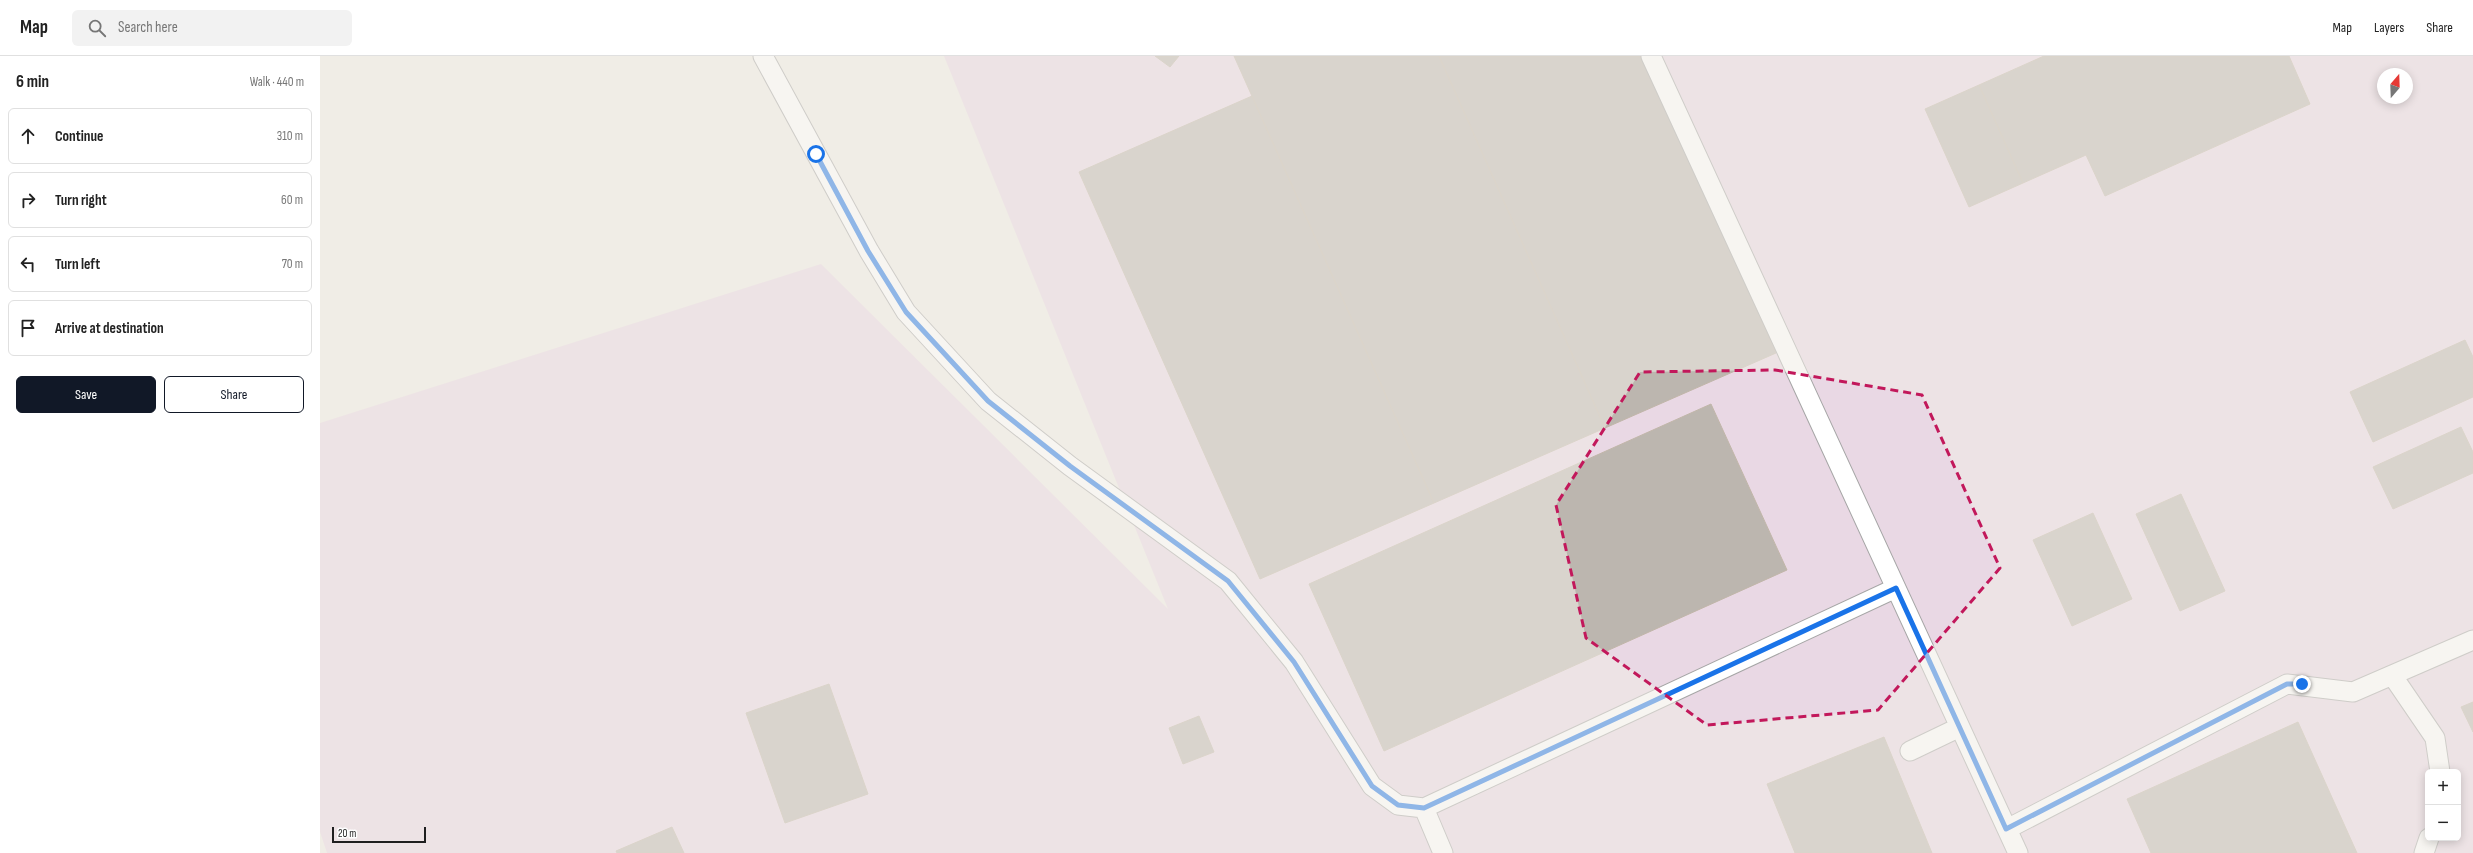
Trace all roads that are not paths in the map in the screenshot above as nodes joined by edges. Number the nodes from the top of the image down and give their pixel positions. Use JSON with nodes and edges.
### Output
{"nodes":[{"id":1,"x":763,"y":56,"type":"edge"},
{"id":2,"x":1651,"y":56,"type":"edge"},
{"id":3,"x":1896,"y":588,"type":"junction"},
{"id":4,"x":2473,"y":640,"type":"edge"},
{"id":5,"x":2392,"y":675,"type":"junction"},
{"id":6,"x":1960,"y":727,"type":"junction"},
{"id":7,"x":1910,"y":751,"type":"dead end"},
{"id":8,"x":2440,"y":769,"type":"edge"},
{"id":9,"x":1424,"y":808,"type":"junction"},
{"id":10,"x":2006,"y":829,"type":"junction"},
{"id":11,"x":2428,"y":841,"type":"edge"},
{"id":12,"x":1443,"y":853,"type":"edge"},
{"id":13,"x":2018,"y":853,"type":"edge"},
{"id":14,"x":2424,"y":853,"type":"edge"}],
"edges":[{"from":1,"to":9,"type":"lane"},
{"from":2,"to":3,"type":"lane"},
{"from":3,"to":6,"type":"lane"},
{"from":3,"to":9,"type":"lane"},
{"from":4,"to":5,"type":"lane"},
{"from":5,"to":8,"type":"lane"},
{"from":5,"to":10,"type":"lane"},
{"from":6,"to":7,"type":"lane"},
{"from":6,"to":10,"type":"lane"},
{"from":9,"to":12,"type":"lane"},
{"from":10,"to":13,"type":"lane"},
{"from":11,"to":14,"type":"lane"}]}
